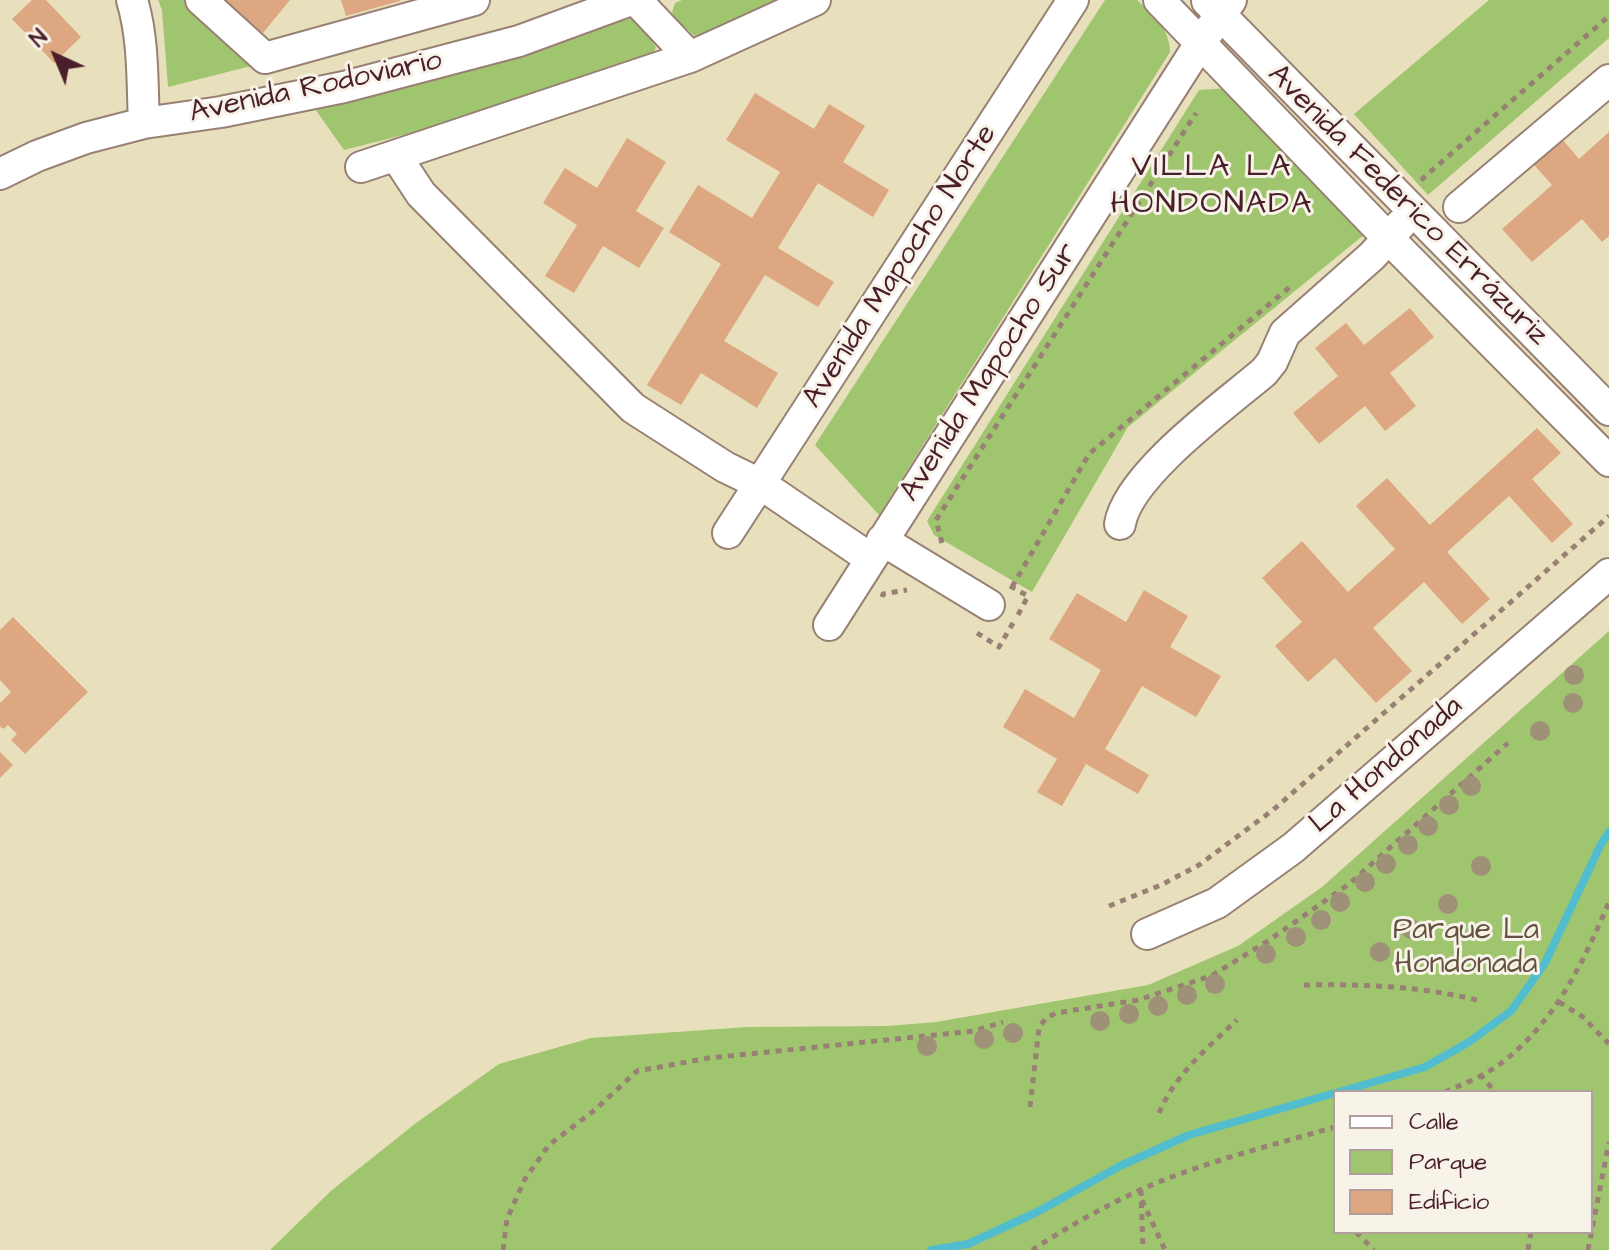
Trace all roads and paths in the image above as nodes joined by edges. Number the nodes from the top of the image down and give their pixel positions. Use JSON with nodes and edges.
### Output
{"nodes":[{"id":1,"x":132,"y":0,"type":"edge"},
{"id":2,"x":201,"y":0,"type":"edge"},
{"id":3,"x":474,"y":0,"type":"edge"},
{"id":4,"x":634,"y":0,"type":"edge"},
{"id":5,"x":815,"y":0,"type":"edge"},
{"id":6,"x":1073,"y":0,"type":"edge"},
{"id":7,"x":1159,"y":0,"type":"edge"},
{"id":8,"x":1219,"y":5,"type":"edge"},
{"id":9,"x":1609,"y":16,"type":"edge"},
{"id":10,"x":1201,"y":42,"type":"junction"},
{"id":11,"x":690,"y":57,"type":"junction"},
{"id":12,"x":1609,"y":80,"type":"edge"},
{"id":13,"x":1196,"y":113,"type":"dead end"},
{"id":14,"x":144,"y":123,"type":"junction"},
{"id":15,"x":396,"y":156,"type":"junction"},
{"id":16,"x":361,"y":167,"type":"dead end"},
{"id":17,"x":0,"y":174,"type":"edge"},
{"id":18,"x":1412,"y":200,"type":"junction"},
{"id":19,"x":1459,"y":207,"type":"dead end"},
{"id":20,"x":1387,"y":237,"type":"junction"},
{"id":21,"x":1295,"y":282,"type":"dead end"},
{"id":22,"x":1609,"y":410,"type":"edge"},
{"id":23,"x":1609,"y":461,"type":"edge"},
{"id":24,"x":762,"y":485,"type":"junction"},
{"id":25,"x":1609,"y":516,"type":"edge"},
{"id":26,"x":1120,"y":524,"type":"dead end"},
{"id":27,"x":728,"y":533,"type":"dead end"},
{"id":28,"x":943,"y":546,"type":"dead end"},
{"id":29,"x":873,"y":554,"type":"junction"},
{"id":30,"x":1609,"y":574,"type":"edge"},
{"id":31,"x":907,"y":590,"type":"junction"},
{"id":32,"x":920,"y":598,"type":"dead end"},
{"id":33,"x":994,"y":601,"type":"junction"},
{"id":34,"x":876,"y":605,"type":"dead end"},
{"id":35,"x":829,"y":625,"type":"dead end"},
{"id":36,"x":1508,"y":743,"type":"dead end"},
{"id":37,"x":1609,"y":902,"type":"edge"},
{"id":38,"x":1109,"y":906,"type":"dead end"},
{"id":39,"x":1147,"y":934,"type":"dead end"},
{"id":40,"x":1304,"y":985,"type":"dead end"},
{"id":41,"x":1477,"y":1000,"type":"dead end"},
{"id":42,"x":1559,"y":1002,"type":"junction"},
{"id":43,"x":1237,"y":1020,"type":"dead end"},
{"id":44,"x":1003,"y":1022,"type":"dead end"},
{"id":45,"x":1609,"y":1044,"type":"edge"},
{"id":46,"x":1480,"y":1074,"type":"junction"},
{"id":47,"x":1449,"y":1090,"type":"edge"},
{"id":48,"x":1493,"y":1090,"type":"edge"},
{"id":49,"x":1030,"y":1107,"type":"dead end"},
{"id":50,"x":1159,"y":1113,"type":"dead end"},
{"id":51,"x":1333,"y":1128,"type":"edge"},
{"id":52,"x":1609,"y":1142,"type":"edge"},
{"id":53,"x":1141,"y":1190,"type":"junction"},
{"id":54,"x":1141,"y":1197,"type":"junction"},
{"id":55,"x":1593,"y":1214,"type":"edge"},
{"id":56,"x":1358,"y":1234,"type":"edge"},
{"id":57,"x":503,"y":1250,"type":"edge"},
{"id":58,"x":1032,"y":1250,"type":"edge"},
{"id":59,"x":1143,"y":1250,"type":"edge"},
{"id":60,"x":1165,"y":1250,"type":"edge"},
{"id":61,"x":1374,"y":1250,"type":"edge"}],
"edges":[{"from":1,"to":14,"type":"street"},
{"from":2,"to":3,"type":"street"},
{"from":4,"to":11,"type":"street"},
{"from":4,"to":14,"type":"street","name":"Avenida Rodoviario"},
{"from":5,"to":11,"type":"street"},
{"from":6,"to":24,"type":"street","name":"Avenida Mapocho Norte"},
{"from":7,"to":10,"type":"street","name":"Avenida Federico Errázuriz"},
{"from":8,"to":10,"type":"street","name":"Avenida Mapocho Sur"},
{"from":8,"to":18,"type":"street","name":"Avenida Federico Errázuriz"},
{"from":9,"to":18,"type":"path"},
{"from":10,"to":20,"type":"street","name":"Avenida Federico Errázuriz"},
{"from":10,"to":29,"type":"street","name":"Avenida Mapocho Sur"},
{"from":11,"to":15,"type":"street"},
{"from":12,"to":19,"type":"street"},
{"from":13,"to":28,"type":"path"},
{"from":14,"to":17,"type":"street","name":"Avenida Rodoviario"},
{"from":15,"to":16,"type":"street"},
{"from":15,"to":24,"type":"street"},
{"from":18,"to":20,"type":"street"},
{"from":18,"to":22,"type":"street","name":"Avenida Federico Errázuriz"},
{"from":20,"to":23,"type":"street","name":"Avenida Federico Errázuriz"},
{"from":20,"to":26,"type":"street"},
{"from":21,"to":33,"type":"path"},
{"from":24,"to":27,"type":"street","name":"Avenida Mapocho Norte"},
{"from":24,"to":29,"type":"street"},
{"from":25,"to":38,"type":"path"},
{"from":29,"to":31,"type":"path"},
{"from":29,"to":33,"type":"street"},
{"from":29,"to":35,"type":"street","name":"Avenida Mapocho Sur"},
{"from":30,"to":39,"type":"street","name":"La Hondonada"},
{"from":31,"to":32,"type":"path"},
{"from":31,"to":34,"type":"path"},
{"from":33,"to":33,"type":"path"},
{"from":36,"to":49,"type":"path"},
{"from":37,"to":42,"type":"path"},
{"from":40,"to":41,"type":"path"},
{"from":42,"to":45,"type":"path"},
{"from":42,"to":46,"type":"path"},
{"from":43,"to":50,"type":"path"},
{"from":44,"to":57,"type":"path"},
{"from":46,"to":47,"type":"path"},
{"from":46,"to":48,"type":"path"},
{"from":51,"to":53,"type":"path"},
{"from":52,"to":55,"type":"path"},
{"from":53,"to":54,"type":"path"},
{"from":53,"to":58,"type":"path"},
{"from":54,"to":59,"type":"path"},
{"from":54,"to":60,"type":"path"},
{"from":56,"to":61,"type":"path"}]}
